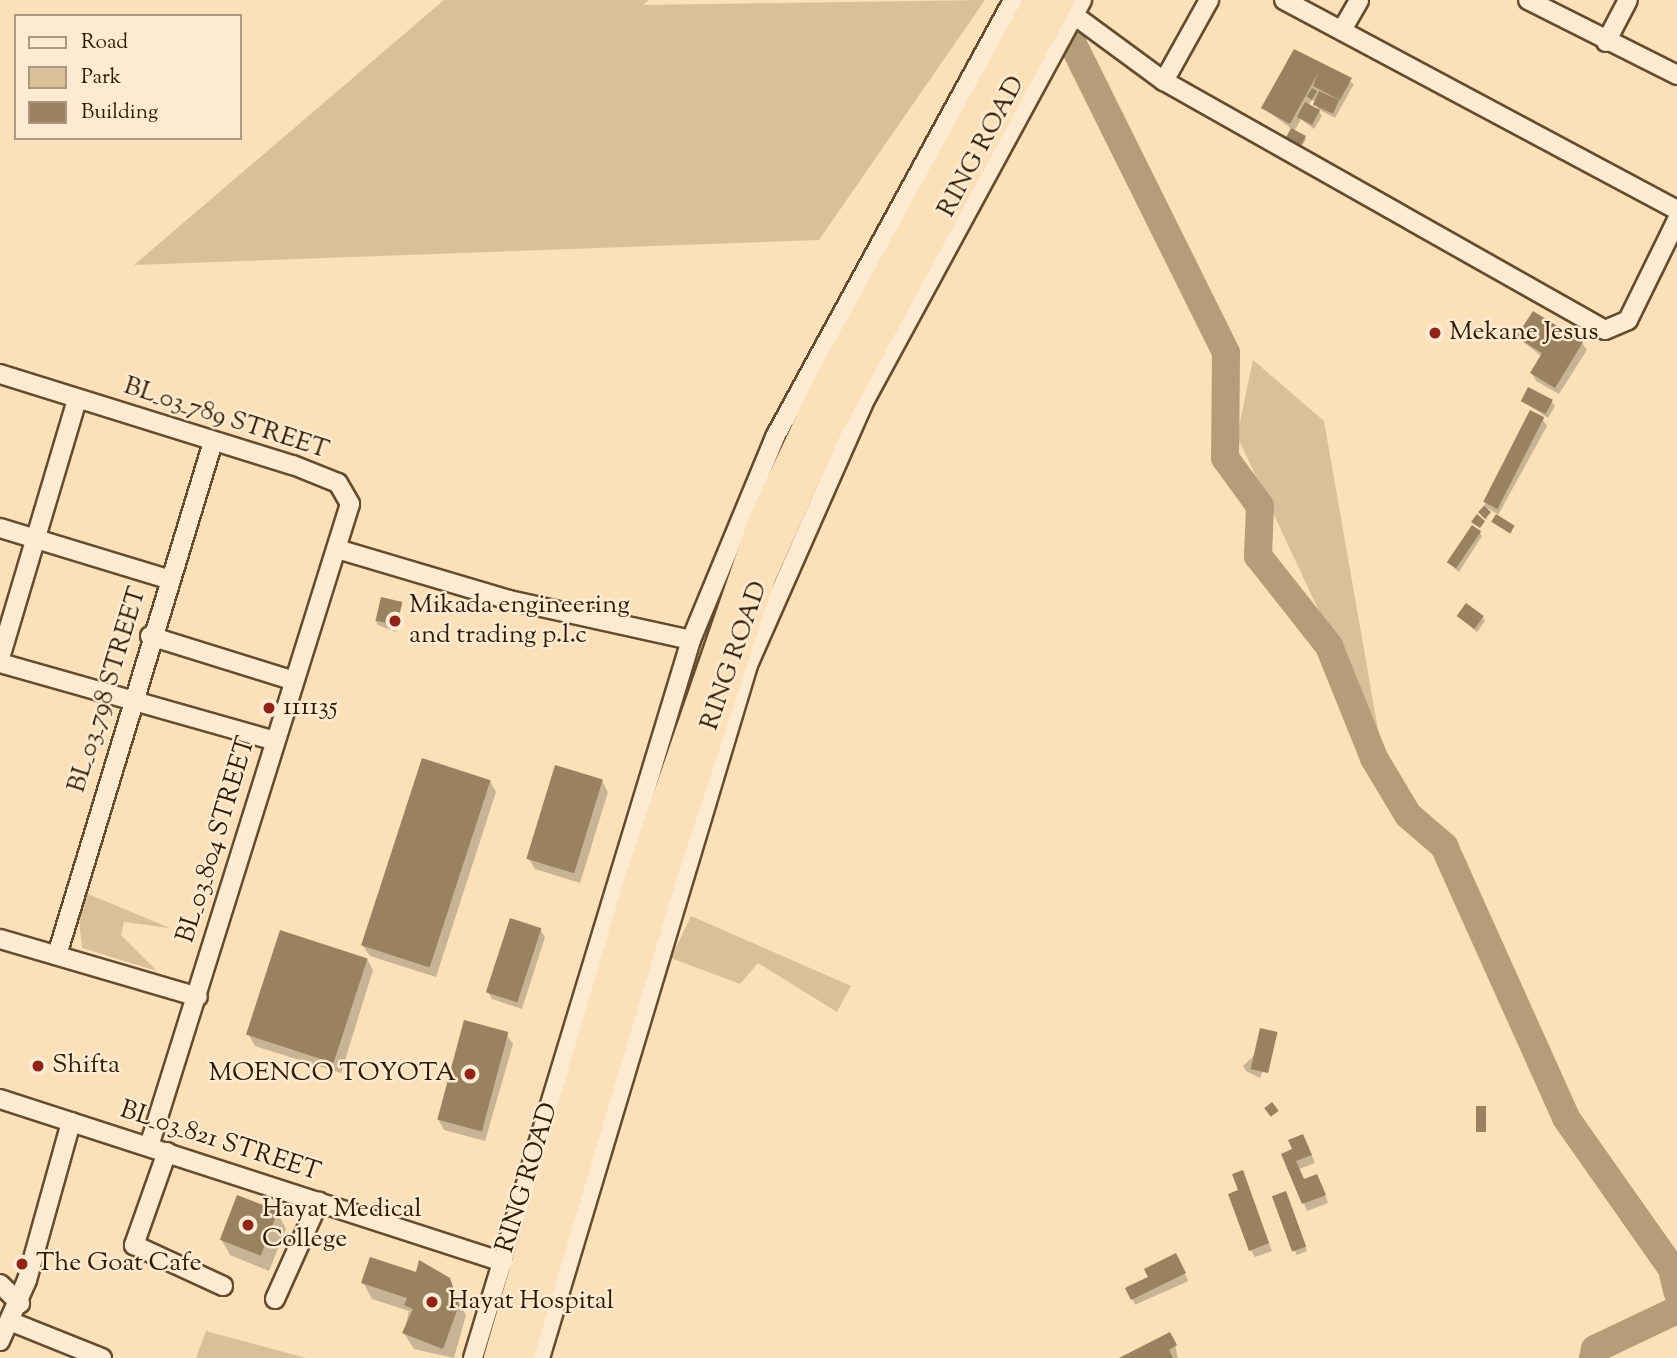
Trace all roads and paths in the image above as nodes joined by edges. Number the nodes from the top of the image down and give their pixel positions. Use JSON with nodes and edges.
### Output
{"nodes":[{"id":1,"x":1013,"y":0,"type":"edge"},
{"id":2,"x":1038,"y":0,"type":"edge"},
{"id":3,"x":1209,"y":0,"type":"edge"},
{"id":4,"x":1284,"y":0,"type":"edge"},
{"id":5,"x":1359,"y":0,"type":"edge"},
{"id":6,"x":1528,"y":0,"type":"edge"},
{"id":7,"x":1628,"y":0,"type":"edge"},
{"id":8,"x":1066,"y":14,"type":"edge"},
{"id":9,"x":1342,"y":30,"type":"junction"},
{"id":10,"x":1606,"y":42,"type":"junction"},
{"id":11,"x":1677,"y":75,"type":"edge"},
{"id":12,"x":1164,"y":81,"type":"junction"},
{"id":13,"x":1677,"y":210,"type":"edge"},
{"id":14,"x":1677,"y":220,"type":"edge"},
{"id":15,"x":0,"y":374,"type":"edge"},
{"id":16,"x":77,"y":400,"type":"junction"},
{"id":17,"x":213,"y":442,"type":"junction"},
{"id":18,"x":0,"y":528,"type":"edge"},
{"id":19,"x":36,"y":539,"type":"junction"},
{"id":20,"x":337,"y":549,"type":"junction"},
{"id":21,"x":169,"y":579,"type":"junction"},
{"id":22,"x":150,"y":636,"type":"junction"},
{"id":23,"x":691,"y":640,"type":"junction"},
{"id":24,"x":0,"y":660,"type":"edge"},
{"id":25,"x":290,"y":680,"type":"junction"},
{"id":26,"x":131,"y":701,"type":"junction"},
{"id":27,"x":275,"y":741,"type":"junction"},
{"id":28,"x":1,"y":942,"type":"edge"},
{"id":29,"x":57,"y":955,"type":"junction"},
{"id":30,"x":198,"y":997,"type":"junction"},
{"id":31,"x":0,"y":1099,"type":"edge"},
{"id":32,"x":71,"y":1122,"type":"junction"},
{"id":33,"x":149,"y":1146,"type":"junction"},
{"id":34,"x":167,"y":1152,"type":"junction"},
{"id":35,"x":319,"y":1201,"type":"junction"},
{"id":36,"x":503,"y":1262,"type":"junction"},
{"id":37,"x":0,"y":1284,"type":"edge"},
{"id":38,"x":223,"y":1286,"type":"dead end"},
{"id":39,"x":275,"y":1299,"type":"dead end"},
{"id":40,"x":20,"y":1303,"type":"junction"},
{"id":41,"x":12,"y":1322,"type":"junction"},
{"id":42,"x":0,"y":1341,"type":"edge"},
{"id":43,"x":102,"y":1358,"type":"edge"},
{"id":44,"x":473,"y":1358,"type":"edge"},
{"id":45,"x":497,"y":1358,"type":"edge"},
{"id":46,"x":520,"y":1358,"type":"edge"},
{"id":47,"x":540,"y":1358,"type":"edge"}],
"edges":[{"from":1,"to":23,"type":"street","name":"RING ROAD"},
{"from":2,"to":45,"type":"highway","name":"RING ROAD"},
{"from":3,"to":12,"type":"street"},
{"from":4,"to":9,"type":"street"},
{"from":5,"to":9,"type":"street"},
{"from":6,"to":10,"type":"street"},
{"from":7,"to":10,"type":"street"},
{"from":8,"to":12,"type":"street"},
{"from":8,"to":46,"type":"highway","name":"RING ROAD"},
{"from":8,"to":47,"type":"street","name":"RING ROAD"},
{"from":9,"to":13,"type":"street"},
{"from":10,"to":11,"type":"street"},
{"from":12,"to":14,"type":"street"},
{"from":15,"to":16,"type":"street","name":"BL_03_789 STREET"},
{"from":16,"to":17,"type":"street","name":"BL_03_789 STREET"},
{"from":16,"to":19,"type":"street"},
{"from":17,"to":20,"type":"street","name":"BL_03_789 STREET"},
{"from":17,"to":21,"type":"street","name":"BL_03_798 STREET"},
{"from":18,"to":19,"type":"street"},
{"from":19,"to":21,"type":"street"},
{"from":19,"to":24,"type":"street"},
{"from":20,"to":23,"type":"street"},
{"from":20,"to":25,"type":"street","name":"BL_03_804 STREET"},
{"from":21,"to":22,"type":"street","name":"BL_03_798 STREET"},
{"from":22,"to":25,"type":"street"},
{"from":22,"to":26,"type":"street","name":"BL_03_798 STREET"},
{"from":23,"to":36,"type":"street","name":"RING ROAD"},
{"from":24,"to":26,"type":"street"},
{"from":25,"to":27,"type":"street","name":"BL_03_804 STREET"},
{"from":26,"to":27,"type":"street"},
{"from":26,"to":29,"type":"street","name":"BL_03_798 STREET"},
{"from":27,"to":30,"type":"street","name":"BL_03_804 STREET"},
{"from":28,"to":29,"type":"street"},
{"from":29,"to":30,"type":"street"},
{"from":30,"to":33,"type":"street","name":"BL_03_804 STREET"},
{"from":31,"to":32,"type":"street","name":"BL_03_821 STREET"},
{"from":32,"to":33,"type":"street","name":"BL_03_821 STREET"},
{"from":32,"to":40,"type":"street"},
{"from":33,"to":34,"type":"street","name":"BL_03_821 STREET"},
{"from":34,"to":35,"type":"street","name":"BL_03_821 STREET"},
{"from":34,"to":38,"type":"street"},
{"from":35,"to":36,"type":"street","name":"BL_03_821 STREET"},
{"from":35,"to":39,"type":"street"},
{"from":36,"to":44,"type":"street","name":"RING ROAD"},
{"from":37,"to":40,"type":"street"},
{"from":40,"to":41,"type":"street"},
{"from":41,"to":42,"type":"street"},
{"from":41,"to":43,"type":"street"}]}
